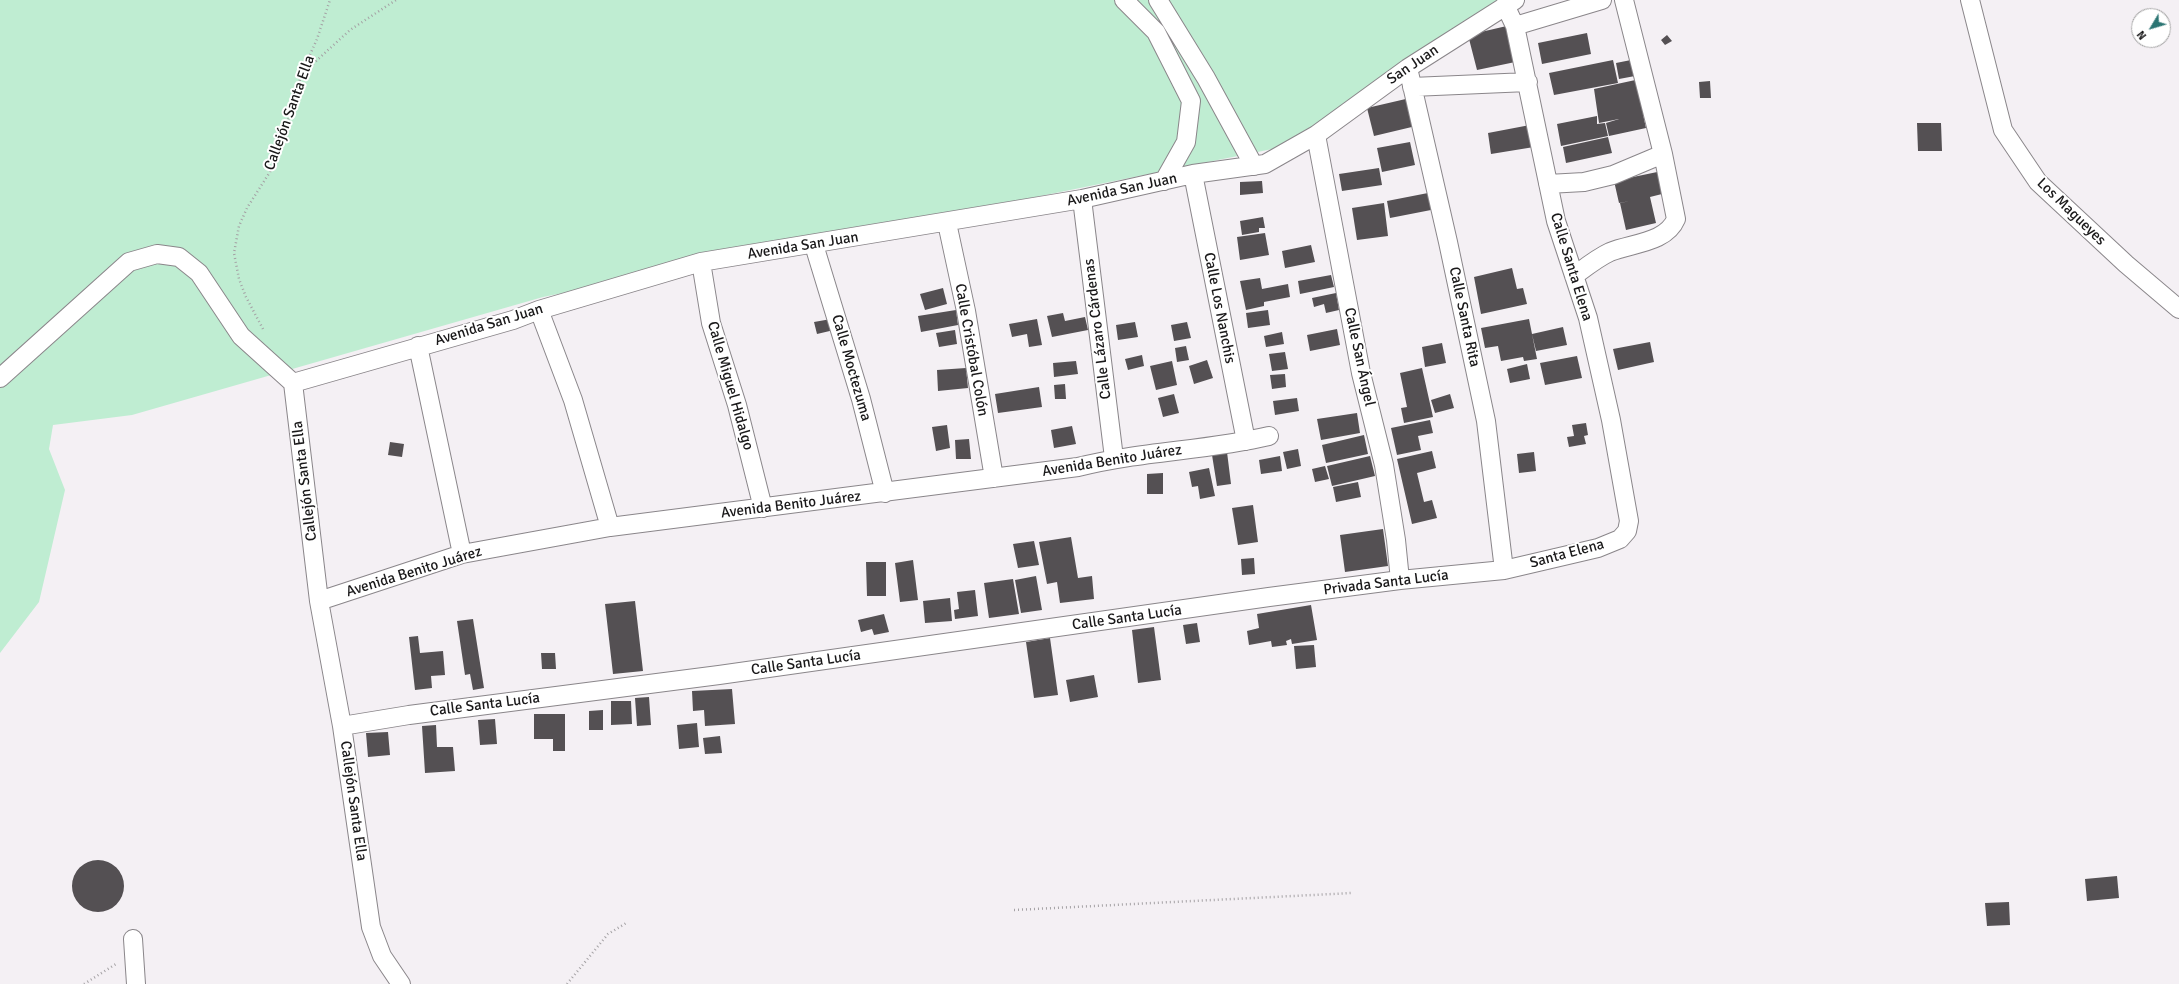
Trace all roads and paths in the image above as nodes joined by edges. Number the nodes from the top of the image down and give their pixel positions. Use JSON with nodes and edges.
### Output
{"nodes":[{"id":1,"x":330,"y":0,"type":"edge"},
{"id":2,"x":396,"y":0,"type":"edge"},
{"id":3,"x":1124,"y":0,"type":"edge"},
{"id":4,"x":1158,"y":0,"type":"edge"},
{"id":5,"x":1602,"y":0,"type":"edge"},
{"id":6,"x":1624,"y":0,"type":"edge"},
{"id":7,"x":1970,"y":0,"type":"edge"},
{"id":8,"x":1510,"y":2,"type":"edge"},
{"id":9,"x":1515,"y":26,"type":"junction"},
{"id":10,"x":1408,"y":68,"type":"junction"},
{"id":11,"x":302,"y":73,"type":"junction"},
{"id":12,"x":1528,"y":82,"type":"junction"},
{"id":13,"x":1412,"y":87,"type":"junction"},
{"id":14,"x":1316,"y":134,"type":"junction"},
{"id":15,"x":1663,"y":154,"type":"junction"},
{"id":16,"x":1254,"y":166,"type":"junction"},
{"id":17,"x":1192,"y":174,"type":"junction"},
{"id":18,"x":1164,"y":181,"type":"junction"},
{"id":19,"x":1548,"y":184,"type":"junction"},
{"id":20,"x":1082,"y":199,"type":"junction"},
{"id":21,"x":947,"y":223,"type":"junction"},
{"id":22,"x":814,"y":245,"type":"junction"},
{"id":23,"x":701,"y":262,"type":"junction"},
{"id":24,"x":1574,"y":276,"type":"junction"},
{"id":25,"x":2179,"y":309,"type":"edge"},
{"id":26,"x":539,"y":310,"type":"junction"},
{"id":27,"x":266,"y":336,"type":"dead end"},
{"id":28,"x":418,"y":346,"type":"junction"},
{"id":29,"x":0,"y":378,"type":"edge"},
{"id":30,"x":294,"y":383,"type":"junction"},
{"id":31,"x":1269,"y":436,"type":"dead end"},
{"id":32,"x":1246,"y":442,"type":"junction"},
{"id":33,"x":1114,"y":458,"type":"junction"},
{"id":34,"x":994,"y":478,"type":"junction"},
{"id":35,"x":885,"y":493,"type":"junction"},
{"id":36,"x":763,"y":508,"type":"junction"},
{"id":37,"x":610,"y":527,"type":"junction"},
{"id":38,"x":1627,"y":531,"type":"joint"},
{"id":39,"x":462,"y":554,"type":"junction"},
{"id":40,"x":1504,"y":570,"type":"junction"},
{"id":41,"x":1400,"y":580,"type":"junction"},
{"id":42,"x":1269,"y":597,"type":"joint"},
{"id":43,"x":319,"y":602,"type":"junction"},
{"id":44,"x":342,"y":726,"type":"junction"},
{"id":45,"x":1352,"y":893,"type":"dead end"},
{"id":46,"x":1014,"y":910,"type":"dead end"},
{"id":47,"x":628,"y":922,"type":"dead end"},
{"id":48,"x":134,"y":945,"type":"joint"},
{"id":49,"x":84,"y":984,"type":"edge"},
{"id":50,"x":136,"y":984,"type":"edge"},
{"id":51,"x":401,"y":984,"type":"edge"},
{"id":52,"x":567,"y":984,"type":"edge"}],
"edges":[{"from":1,"to":11,"type":"path","name":"Callejón Santa Ella"},
{"from":2,"to":11,"type":"path"},
{"from":3,"to":18,"type":"street"},
{"from":4,"to":16,"type":"street"},
{"from":5,"to":9,"type":"street"},
{"from":6,"to":15,"type":"street"},
{"from":7,"to":25,"type":"street","name":"Los Magueyes"},
{"from":8,"to":9,"type":"street","name":"Calle Santa Elena"},
{"from":8,"to":10,"type":"street","name":"San Juan"},
{"from":9,"to":12,"type":"street","name":"Calle Santa Elena"},
{"from":10,"to":13,"type":"street","name":"Calle Santa Rita"},
{"from":10,"to":14,"type":"street","name":"San Juan"},
{"from":11,"to":27,"type":"path","name":"Callejón Santa Ella"},
{"from":12,"to":13,"type":"street"},
{"from":12,"to":19,"type":"street","name":"Calle Santa Elena"},
{"from":13,"to":40,"type":"street","name":"Calle Santa Rita"},
{"from":14,"to":16,"type":"street","name":"Avenida San Juan"},
{"from":14,"to":41,"type":"street","name":"Calle San Ángel"},
{"from":15,"to":19,"type":"street"},
{"from":15,"to":24,"type":"street"},
{"from":16,"to":17,"type":"street","name":"Avenida San Juan"},
{"from":17,"to":18,"type":"street","name":"Avenida San Juan"},
{"from":17,"to":32,"type":"street","name":"Calle Los Nanchis"},
{"from":18,"to":20,"type":"street","name":"Avenida San Juan"},
{"from":19,"to":24,"type":"street","name":"Calle Santa Elena"},
{"from":20,"to":21,"type":"street","name":"Avenida San Juan"},
{"from":20,"to":33,"type":"street","name":"Calle Lázaro Cárdenas"},
{"from":21,"to":22,"type":"street","name":"Avenida San Juan"},
{"from":21,"to":34,"type":"street","name":"Calle Cristóbal Colón"},
{"from":22,"to":23,"type":"street","name":"Avenida San Juan"},
{"from":22,"to":35,"type":"street","name":"Calle Moctezuma"},
{"from":23,"to":26,"type":"street","name":"Avenida San Juan"},
{"from":23,"to":36,"type":"street","name":"Calle Miguel Hidalgo"},
{"from":24,"to":38,"type":"street","name":"Calle Santa Elena"},
{"from":26,"to":28,"type":"street","name":"Avenida San Juan"},
{"from":26,"to":37,"type":"street"},
{"from":28,"to":30,"type":"street","name":"Avenida San Juan"},
{"from":28,"to":39,"type":"street"},
{"from":29,"to":30,"type":"street"},
{"from":30,"to":43,"type":"street","name":"Callejón Santa Ella"},
{"from":31,"to":32,"type":"street","name":"Avenida Benito Juárez"},
{"from":32,"to":33,"type":"street","name":"Avenida Benito Juárez"},
{"from":33,"to":34,"type":"street","name":"Avenida Benito Juárez"},
{"from":34,"to":35,"type":"street","name":"Avenida Benito Juárez"},
{"from":35,"to":36,"type":"street","name":"Avenida Benito Juárez"},
{"from":36,"to":37,"type":"street","name":"Avenida Benito Juárez"},
{"from":37,"to":39,"type":"street","name":"Avenida Benito Juárez"},
{"from":38,"to":40,"type":"street","name":"Santa Elena"},
{"from":39,"to":43,"type":"street","name":"Avenida Benito Juárez"},
{"from":40,"to":41,"type":"street","name":"Privada Santa Lucía"},
{"from":41,"to":42,"type":"street","name":"Privada Santa Lucía"},
{"from":42,"to":44,"type":"street","name":"Calle Santa Lucía"},
{"from":43,"to":44,"type":"street","name":"Callejón Santa Ella"},
{"from":44,"to":51,"type":"street","name":"Callejón Santa Ella"},
{"from":45,"to":46,"type":"path"},
{"from":47,"to":52,"type":"path"},
{"from":48,"to":49,"type":"path"},
{"from":48,"to":50,"type":"street"}]}
